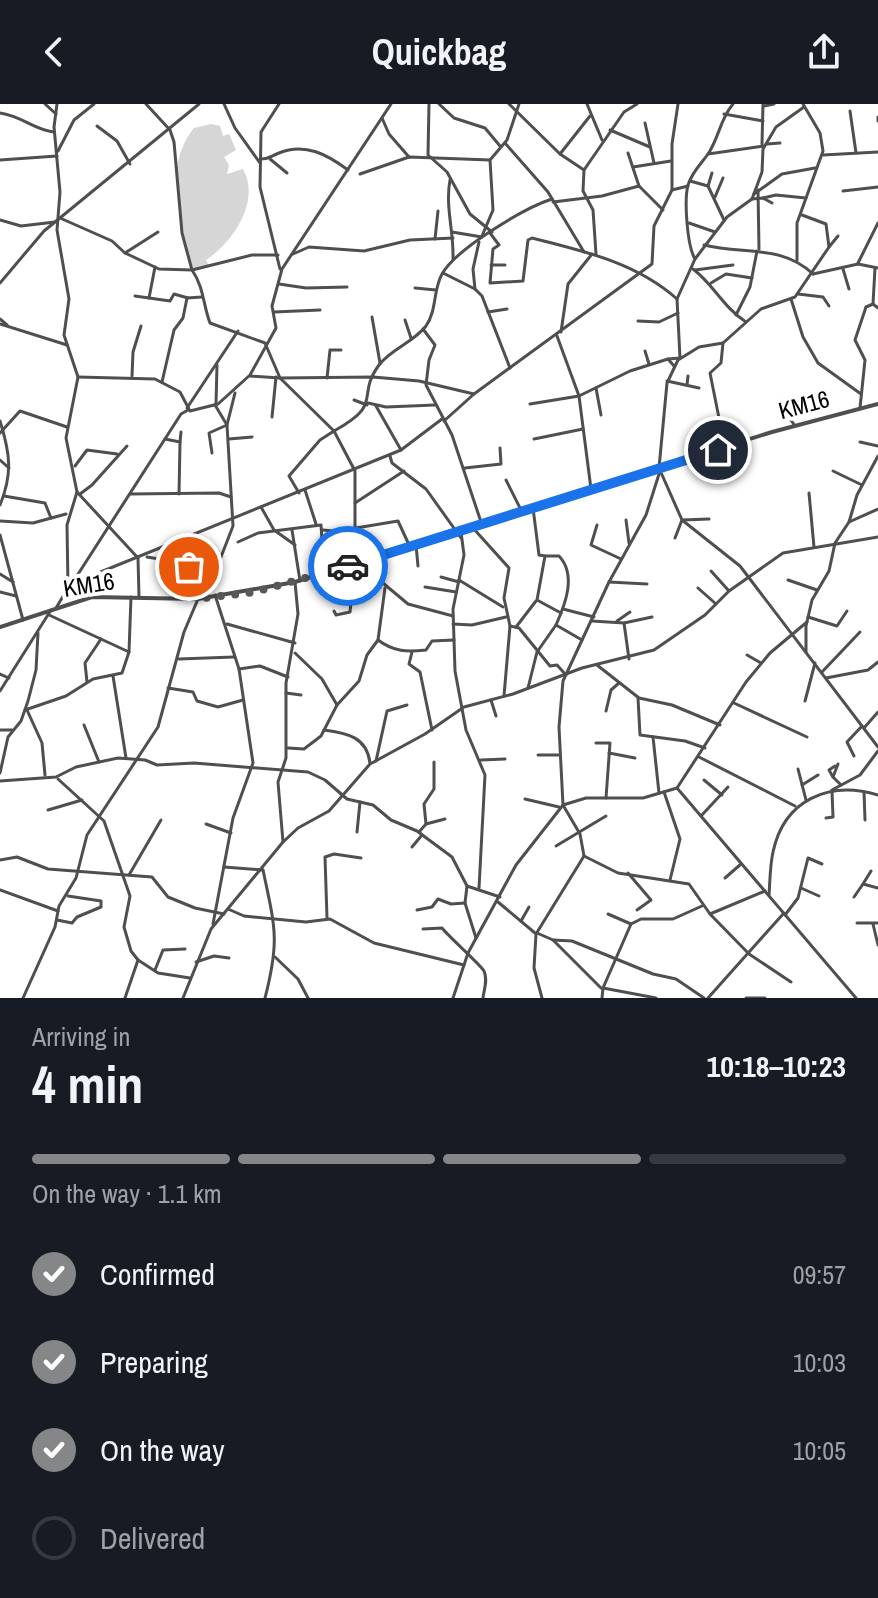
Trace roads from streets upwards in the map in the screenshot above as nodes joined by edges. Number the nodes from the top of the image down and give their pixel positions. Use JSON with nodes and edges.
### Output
{"nodes":[{"id":1,"x":45,"y":104,"type":"edge"},
{"id":2,"x":57,"y":104,"type":"edge"},
{"id":3,"x":94,"y":104,"type":"edge"},
{"id":4,"x":146,"y":104,"type":"edge"},
{"id":5,"x":199,"y":104,"type":"edge"},
{"id":6,"x":224,"y":104,"type":"edge"},
{"id":7,"x":279,"y":104,"type":"edge"},
{"id":8,"x":429,"y":104,"type":"edge"},
{"id":9,"x":439,"y":104,"type":"edge"},
{"id":10,"x":509,"y":104,"type":"edge"},
{"id":11,"x":519,"y":104,"type":"edge"},
{"id":12,"x":587,"y":104,"type":"edge"},
{"id":13,"x":637,"y":104,"type":"edge"},
{"id":14,"x":678,"y":104,"type":"edge"},
{"id":15,"x":733,"y":104,"type":"edge"},
{"id":16,"x":774,"y":104,"type":"edge"},
{"id":17,"x":389,"y":105,"type":"edge"},
{"id":18,"x":763,"y":105,"type":"edge"},
{"id":19,"x":802,"y":105,"type":"edge"},
{"id":20,"x":629,"y":106,"type":"edge"},
{"id":21,"x":518,"y":110,"type":"junction"},
{"id":22,"x":850,"y":111,"type":"dead end"},
{"id":23,"x":0,"y":113,"type":"edge"},
{"id":24,"x":56,"y":114,"type":"junction"},
{"id":25,"x":724,"y":114,"type":"junction"},
{"id":26,"x":590,"y":116,"type":"junction"},
{"id":27,"x":382,"y":117,"type":"junction"},
{"id":28,"x":763,"y":121,"type":"junction"},
{"id":29,"x":645,"y":123,"type":"dead end"},
{"id":30,"x":97,"y":126,"type":"dead end"},
{"id":31,"x":170,"y":130,"type":"junction"},
{"id":32,"x":610,"y":130,"type":"junction"},
{"id":33,"x":54,"y":132,"type":"junction"},
{"id":34,"x":602,"y":140,"type":"junction"},
{"id":35,"x":505,"y":143,"type":"junction"},
{"id":36,"x":780,"y":143,"type":"dead end"},
{"id":37,"x":765,"y":145,"type":"junction"},
{"id":38,"x":500,"y":146,"type":"junction"},
{"id":39,"x":650,"y":147,"type":"junction"},
{"id":40,"x":878,"y":152,"type":"edge"},
{"id":41,"x":628,"y":153,"type":"dead end"},
{"id":42,"x":856,"y":153,"type":"junction"},
{"id":43,"x":560,"y":154,"type":"junction"},
{"id":44,"x":708,"y":154,"type":"junction"},
{"id":45,"x":57,"y":155,"type":"junction"},
{"id":46,"x":823,"y":155,"type":"junction"},
{"id":47,"x":409,"y":157,"type":"junction"},
{"id":48,"x":430,"y":158,"type":"junction"},
{"id":49,"x":270,"y":159,"type":"junction"},
{"id":50,"x":0,"y":160,"type":"edge"},
{"id":51,"x":490,"y":160,"type":"junction"},
{"id":52,"x":261,"y":161,"type":"junction"},
{"id":53,"x":671,"y":161,"type":"junction"},
{"id":54,"x":654,"y":163,"type":"junction"},
{"id":55,"x":130,"y":164,"type":"junction"},
{"id":56,"x":633,"y":167,"type":"junction"},
{"id":57,"x":816,"y":168,"type":"junction"},
{"id":58,"x":348,"y":170,"type":"junction"},
{"id":59,"x":584,"y":170,"type":"junction"},
{"id":60,"x":287,"y":173,"type":"dead end"},
{"id":61,"x":712,"y":173,"type":"dead end"},
{"id":62,"x":360,"y":174,"type":"dead end"},
{"id":63,"x":782,"y":174,"type":"junction"},
{"id":64,"x":451,"y":177,"type":"junction"},
{"id":65,"x":723,"y":178,"type":"dead end"},
{"id":66,"x":784,"y":181,"type":"dead end"},
{"id":67,"x":689,"y":184,"type":"junction"},
{"id":68,"x":639,"y":186,"type":"junction"},
{"id":69,"x":708,"y":186,"type":"junction"},
{"id":70,"x":878,"y":187,"type":"edge"},
{"id":71,"x":672,"y":190,"type":"junction"},
{"id":72,"x":843,"y":191,"type":"dead end"},
{"id":73,"x":755,"y":193,"type":"junction"},
{"id":74,"x":715,"y":197,"type":"junction"},
{"id":75,"x":586,"y":198,"type":"junction"},
{"id":76,"x":762,"y":198,"type":"junction"},
{"id":77,"x":806,"y":198,"type":"junction"},
{"id":78,"x":553,"y":200,"type":"junction"},
{"id":79,"x":772,"y":203,"type":"dead end"},
{"id":80,"x":663,"y":210,"type":"junction"},
{"id":81,"x":438,"y":211,"type":"dead end"},
{"id":82,"x":802,"y":215,"type":"junction"},
{"id":83,"x":0,"y":220,"type":"edge"},
{"id":84,"x":58,"y":220,"type":"junction"},
{"id":85,"x":724,"y":221,"type":"junction"},
{"id":86,"x":688,"y":222,"type":"junction"},
{"id":87,"x":878,"y":223,"type":"edge"},
{"id":88,"x":490,"y":231,"type":"junction"},
{"id":89,"x":158,"y":232,"type":"dead end"},
{"id":90,"x":452,"y":232,"type":"junction"},
{"id":91,"x":715,"y":232,"type":"junction"},
{"id":92,"x":838,"y":236,"type":"dead end"},
{"id":93,"x":453,"y":238,"type":"junction"},
{"id":94,"x":435,"y":239,"type":"junction"},
{"id":95,"x":481,"y":239,"type":"junction"},
{"id":96,"x":704,"y":245,"type":"junction"},
{"id":97,"x":829,"y":247,"type":"junction"},
{"id":98,"x":758,"y":250,"type":"junction"},
{"id":99,"x":584,"y":252,"type":"junction"},
{"id":100,"x":125,"y":253,"type":"junction"},
{"id":101,"x":594,"y":253,"type":"junction"},
{"id":102,"x":278,"y":255,"type":"junction"},
{"id":103,"x":290,"y":256,"type":"junction"},
{"id":104,"x":453,"y":259,"type":"junction"},
{"id":105,"x":695,"y":259,"type":"junction"},
{"id":106,"x":797,"y":260,"type":"junction"},
{"id":107,"x":858,"y":264,"type":"junction"},
{"id":108,"x":491,"y":265,"type":"junction"},
{"id":109,"x":505,"y":265,"type":"dead end"},
{"id":110,"x":733,"y":265,"type":"dead end"},
{"id":111,"x":155,"y":267,"type":"junction"},
{"id":112,"x":876,"y":268,"type":"edge"},
{"id":113,"x":843,"y":269,"type":"junction"},
{"id":114,"x":192,"y":270,"type":"junction"},
{"id":115,"x":694,"y":270,"type":"junction"},
{"id":116,"x":201,"y":271,"type":"junction"},
{"id":117,"x":280,"y":273,"type":"junction"},
{"id":118,"x":443,"y":273,"type":"junction"},
{"id":119,"x":641,"y":274,"type":"junction"},
{"id":120,"x":813,"y":274,"type":"junction"},
{"id":121,"x":752,"y":278,"type":"junction"},
{"id":122,"x":198,"y":280,"type":"junction"},
{"id":123,"x":0,"y":283,"type":"edge"},
{"id":124,"x":711,"y":283,"type":"junction"},
{"id":125,"x":279,"y":284,"type":"junction"},
{"id":126,"x":347,"y":287,"type":"dead end"},
{"id":127,"x":415,"y":288,"type":"dead end"},
{"id":128,"x":475,"y":289,"type":"junction"},
{"id":129,"x":849,"y":289,"type":"dead end"},
{"id":130,"x":436,"y":290,"type":"junction"},
{"id":131,"x":798,"y":294,"type":"junction"},
{"id":132,"x":135,"y":296,"type":"dead end"},
{"id":133,"x":202,"y":297,"type":"junction"},
{"id":134,"x":149,"y":298,"type":"junction"},
{"id":135,"x":188,"y":298,"type":"junction"},
{"id":136,"x":677,"y":299,"type":"junction"},
{"id":137,"x":791,"y":299,"type":"junction"},
{"id":138,"x":873,"y":304,"type":"junction"},
{"id":139,"x":829,"y":306,"type":"dead end"},
{"id":140,"x":878,"y":308,"type":"edge"},
{"id":141,"x":507,"y":309,"type":"dead end"},
{"id":142,"x":320,"y":310,"type":"dead end"},
{"id":143,"x":274,"y":312,"type":"junction"},
{"id":144,"x":488,"y":312,"type":"junction"},
{"id":145,"x":678,"y":313,"type":"junction"},
{"id":146,"x":736,"y":315,"type":"junction"},
{"id":147,"x":372,"y":317,"type":"dead end"},
{"id":148,"x":405,"y":320,"type":"dead end"},
{"id":149,"x":638,"y":321,"type":"dead end"},
{"id":150,"x":0,"y":322,"type":"edge"},
{"id":151,"x":746,"y":322,"type":"junction"},
{"id":152,"x":141,"y":326,"type":"dead end"},
{"id":153,"x":423,"y":329,"type":"junction"},
{"id":154,"x":238,"y":331,"type":"junction"},
{"id":155,"x":559,"y":334,"type":"junction"},
{"id":156,"x":411,"y":338,"type":"junction"},
{"id":157,"x":723,"y":343,"type":"junction"},
{"id":158,"x":67,"y":345,"type":"junction"},
{"id":159,"x":267,"y":345,"type":"junction"},
{"id":160,"x":341,"y":350,"type":"dead end"},
{"id":161,"x":645,"y":351,"type":"dead end"},
{"id":162,"x":680,"y":358,"type":"junction"},
{"id":163,"x":668,"y":359,"type":"junction"},
{"id":164,"x":217,"y":361,"type":"junction"},
{"id":165,"x":380,"y":363,"type":"junction"},
{"id":166,"x":649,"y":364,"type":"junction"},
{"id":167,"x":674,"y":366,"type":"junction"},
{"id":168,"x":510,"y":368,"type":"junction"},
{"id":169,"x":77,"y":370,"type":"junction"},
{"id":170,"x":132,"y":376,"type":"junction"},
{"id":171,"x":250,"y":376,"type":"junction"},
{"id":172,"x":688,"y":376,"type":"dead end"},
{"id":173,"x":78,"y":377,"type":"junction"},
{"id":174,"x":87,"y":377,"type":"junction"},
{"id":175,"x":373,"y":377,"type":"junction"},
{"id":176,"x":278,"y":378,"type":"junction"},
{"id":177,"x":327,"y":378,"type":"junction"},
{"id":178,"x":667,"y":381,"type":"junction"},
{"id":179,"x":162,"y":382,"type":"junction"},
{"id":180,"x":426,"y":385,"type":"junction"},
{"id":181,"x":687,"y":385,"type":"junction"},
{"id":182,"x":596,"y":388,"type":"junction"},
{"id":183,"x":699,"y":388,"type":"dead end"},
{"id":184,"x":235,"y":390,"type":"junction"},
{"id":185,"x":474,"y":394,"type":"junction"},
{"id":186,"x":861,"y":394,"type":"junction"},
{"id":187,"x":579,"y":396,"type":"junction"},
{"id":188,"x":354,"y":400,"type":"dead end"},
{"id":189,"x":778,"y":401,"type":"dead end"},
{"id":190,"x":367,"y":404,"type":"junction"},
{"id":191,"x":530,"y":404,"type":"dead end"},
{"id":192,"x":215,"y":405,"type":"junction"},
{"id":193,"x":435,"y":405,"type":"junction"},
{"id":194,"x":876,"y":405,"type":"edge"},
{"id":195,"x":376,"y":406,"type":"junction"},
{"id":196,"x":860,"y":408,"type":"junction"},
{"id":197,"x":188,"y":409,"type":"junction"},
{"id":198,"x":601,"y":415,"type":"dead end"},
{"id":199,"x":272,"y":417,"type":"dead end"},
{"id":200,"x":443,"y":420,"type":"junction"},
{"id":201,"x":0,"y":421,"type":"edge"},
{"id":202,"x":227,"y":425,"type":"junction"},
{"id":203,"x":795,"y":426,"type":"junction"},
{"id":204,"x":68,"y":427,"type":"junction"},
{"id":205,"x":583,"y":429,"type":"junction"},
{"id":206,"x":334,"y":431,"type":"junction"},
{"id":207,"x":693,"y":431,"type":"dead end"},
{"id":208,"x":1,"y":432,"type":"edge"},
{"id":209,"x":181,"y":432,"type":"dead end"},
{"id":210,"x":252,"y":437,"type":"dead end"},
{"id":211,"x":165,"y":439,"type":"junction"},
{"id":212,"x":229,"y":439,"type":"junction"},
{"id":213,"x":534,"y":439,"type":"dead end"},
{"id":214,"x":180,"y":442,"type":"junction"},
{"id":215,"x":860,"y":442,"type":"dead end"},
{"id":216,"x":127,"y":446,"type":"dead end"},
{"id":217,"x":878,"y":446,"type":"edge"},
{"id":218,"x":500,"y":448,"type":"dead end"},
{"id":219,"x":401,"y":450,"type":"junction"},
{"id":220,"x":718,"y":450,"type":"junction"},
{"id":221,"x":212,"y":453,"type":"dead end"},
{"id":222,"x":117,"y":454,"type":"junction"},
{"id":223,"x":390,"y":456,"type":"junction"},
{"id":224,"x":878,"y":456,"type":"edge"},
{"id":225,"x":692,"y":458,"type":"junction"},
{"id":226,"x":0,"y":460,"type":"edge"},
{"id":227,"x":74,"y":467,"type":"junction"},
{"id":228,"x":465,"y":468,"type":"junction"},
{"id":229,"x":10,"y":469,"type":"junction"},
{"id":230,"x":355,"y":471,"type":"junction"},
{"id":231,"x":404,"y":471,"type":"junction"},
{"id":232,"x":660,"y":471,"type":"junction"},
{"id":233,"x":833,"y":471,"type":"dead end"},
{"id":234,"x":506,"y":480,"type":"dead end"},
{"id":235,"x":863,"y":485,"type":"junction"},
{"id":236,"x":591,"y":489,"type":"junction"},
{"id":237,"x":305,"y":490,"type":"junction"},
{"id":238,"x":78,"y":493,"type":"junction"},
{"id":239,"x":299,"y":493,"type":"junction"},
{"id":240,"x":809,"y":493,"type":"dead end"},
{"id":241,"x":130,"y":494,"type":"junction"},
{"id":242,"x":4,"y":496,"type":"junction"},
{"id":243,"x":179,"y":496,"type":"junction"},
{"id":244,"x":231,"y":497,"type":"junction"},
{"id":245,"x":355,"y":503,"type":"junction"},
{"id":246,"x":0,"y":505,"type":"edge"},
{"id":247,"x":261,"y":507,"type":"junction"},
{"id":248,"x":533,"y":508,"type":"junction"},
{"id":249,"x":878,"y":509,"type":"edge"},
{"id":250,"x":522,"y":512,"type":"junction"},
{"id":251,"x":67,"y":515,"type":"junction"},
{"id":252,"x":51,"y":518,"type":"junction"},
{"id":253,"x":233,"y":519,"type":"junction"},
{"id":254,"x":709,"y":519,"type":"dead end"},
{"id":255,"x":626,"y":520,"type":"dead end"},
{"id":256,"x":682,"y":520,"type":"junction"},
{"id":257,"x":0,"y":521,"type":"edge"},
{"id":258,"x":849,"y":522,"type":"junction"},
{"id":259,"x":482,"y":525,"type":"junction"},
{"id":260,"x":597,"y":525,"type":"dead end"},
{"id":261,"x":316,"y":526,"type":"junction"},
{"id":262,"x":292,"y":528,"type":"junction"},
{"id":263,"x":473,"y":528,"type":"junction"},
{"id":264,"x":110,"y":529,"type":"junction"},
{"id":265,"x":274,"y":530,"type":"junction"},
{"id":266,"x":323,"y":530,"type":"junction"},
{"id":267,"x":354,"y":531,"type":"junction"},
{"id":268,"x":459,"y":534,"type":"junction"},
{"id":269,"x":0,"y":535,"type":"edge"},
{"id":270,"x":878,"y":537,"type":"edge"},
{"id":271,"x":675,"y":538,"type":"dead end"},
{"id":272,"x":238,"y":542,"type":"dead end"},
{"id":273,"x":629,"y":543,"type":"junction"},
{"id":274,"x":835,"y":543,"type":"junction"},
{"id":275,"x":416,"y":545,"type":"junction"},
{"id":276,"x":296,"y":546,"type":"junction"},
{"id":277,"x":410,"y":547,"type":"junction"},
{"id":278,"x":814,"y":547,"type":"junction"},
{"id":279,"x":144,"y":556,"type":"junction"},
{"id":280,"x":545,"y":556,"type":"junction"},
{"id":281,"x":138,"y":558,"type":"junction"},
{"id":282,"x":621,"y":559,"type":"junction"},
{"id":283,"x":357,"y":563,"type":"junction"},
{"id":284,"x":418,"y":566,"type":"dead end"},
{"id":285,"x":711,"y":571,"type":"dead end"},
{"id":286,"x":327,"y":573,"type":"junction"},
{"id":287,"x":0,"y":574,"type":"edge"},
{"id":288,"x":441,"y":577,"type":"dead end"},
{"id":289,"x":210,"y":578,"type":"junction"},
{"id":290,"x":750,"y":578,"type":"junction"},
{"id":291,"x":788,"y":580,"type":"dead end"},
{"id":292,"x":459,"y":581,"type":"junction"},
{"id":293,"x":13,"y":582,"type":"junction"},
{"id":294,"x":297,"y":582,"type":"junction"},
{"id":295,"x":609,"y":582,"type":"junction"},
{"id":296,"x":647,"y":584,"type":"dead end"},
{"id":297,"x":70,"y":585,"type":"junction"},
{"id":298,"x":425,"y":587,"type":"dead end"},
{"id":299,"x":385,"y":588,"type":"junction"},
{"id":300,"x":698,"y":588,"type":"dead end"},
{"id":301,"x":817,"y":590,"type":"junction"},
{"id":302,"x":729,"y":591,"type":"junction"},
{"id":303,"x":0,"y":592,"type":"edge"},
{"id":304,"x":456,"y":592,"type":"junction"},
{"id":305,"x":337,"y":594,"type":"dead end"},
{"id":306,"x":215,"y":595,"type":"junction"},
{"id":307,"x":17,"y":597,"type":"junction"},
{"id":308,"x":131,"y":597,"type":"junction"},
{"id":309,"x":139,"y":597,"type":"junction"},
{"id":310,"x":205,"y":598,"type":"junction"},
{"id":311,"x":198,"y":599,"type":"junction"},
{"id":312,"x":537,"y":600,"type":"junction"},
{"id":313,"x":716,"y":604,"type":"junction"},
{"id":314,"x":503,"y":607,"type":"junction"},
{"id":315,"x":52,"y":611,"type":"junction"},
{"id":316,"x":334,"y":611,"type":"dead end"},
{"id":317,"x":562,"y":611,"type":"junction"},
{"id":318,"x":847,"y":611,"type":"dead end"},
{"id":319,"x":630,"y":612,"type":"dead end"},
{"id":320,"x":453,"y":616,"type":"junction"},
{"id":321,"x":506,"y":617,"type":"junction"},
{"id":322,"x":652,"y":617,"type":"dead end"},
{"id":323,"x":593,"y":619,"type":"junction"},
{"id":324,"x":23,"y":620,"type":"junction"},
{"id":325,"x":807,"y":620,"type":"junction"},
{"id":326,"x":615,"y":623,"type":"junction"},
{"id":327,"x":624,"y":623,"type":"junction"},
{"id":328,"x":227,"y":624,"type":"junction"},
{"id":329,"x":453,"y":624,"type":"junction"},
{"id":330,"x":556,"y":625,"type":"junction"},
{"id":331,"x":510,"y":626,"type":"junction"},
{"id":332,"x":0,"y":627,"type":"edge"},
{"id":333,"x":516,"y":627,"type":"junction"},
{"id":334,"x":860,"y":632,"type":"dead end"},
{"id":335,"x":38,"y":633,"type":"junction"},
{"id":336,"x":792,"y":634,"type":"junction"},
{"id":337,"x":101,"y":639,"type":"junction"},
{"id":338,"x":378,"y":640,"type":"junction"},
{"id":339,"x":454,"y":640,"type":"junction"},
{"id":340,"x":582,"y":640,"type":"junction"},
{"id":341,"x":295,"y":643,"type":"junction"},
{"id":342,"x":129,"y":652,"type":"junction"},
{"id":343,"x":412,"y":652,"type":"junction"},
{"id":344,"x":537,"y":652,"type":"junction"},
{"id":345,"x":806,"y":652,"type":"junction"},
{"id":346,"x":294,"y":653,"type":"junction"},
{"id":347,"x":747,"y":655,"type":"dead end"},
{"id":348,"x":234,"y":657,"type":"junction"},
{"id":349,"x":179,"y":659,"type":"junction"},
{"id":350,"x":629,"y":659,"type":"junction"},
{"id":351,"x":878,"y":662,"type":"edge"},
{"id":352,"x":761,"y":663,"type":"junction"},
{"id":353,"x":815,"y":663,"type":"junction"},
{"id":354,"x":597,"y":665,"type":"junction"},
{"id":355,"x":239,"y":669,"type":"junction"},
{"id":356,"x":822,"y":672,"type":"junction"},
{"id":357,"x":0,"y":674,"type":"edge"},
{"id":358,"x":566,"y":675,"type":"junction"},
{"id":359,"x":111,"y":676,"type":"junction"},
{"id":360,"x":288,"y":677,"type":"junction"},
{"id":361,"x":9,"y":678,"type":"junction"},
{"id":362,"x":826,"y":678,"type":"junction"},
{"id":363,"x":87,"y":683,"type":"junction"},
{"id":364,"x":619,"y":683,"type":"junction"},
{"id":365,"x":168,"y":688,"type":"junction"},
{"id":366,"x":528,"y":688,"type":"junction"},
{"id":367,"x":0,"y":691,"type":"edge"},
{"id":368,"x":286,"y":693,"type":"junction"},
{"id":369,"x":301,"y":695,"type":"dead end"},
{"id":370,"x":504,"y":696,"type":"junction"},
{"id":371,"x":639,"y":698,"type":"junction"},
{"id":372,"x":243,"y":700,"type":"junction"},
{"id":373,"x":491,"y":700,"type":"junction"},
{"id":374,"x":805,"y":701,"type":"dead end"},
{"id":375,"x":734,"y":703,"type":"junction"},
{"id":376,"x":337,"y":705,"type":"junction"},
{"id":377,"x":407,"y":705,"type":"dead end"},
{"id":378,"x":464,"y":707,"type":"junction"},
{"id":379,"x":26,"y":710,"type":"junction"},
{"id":380,"x":606,"y":711,"type":"dead end"},
{"id":381,"x":878,"y":712,"type":"edge"},
{"id":382,"x":496,"y":716,"type":"dead end"},
{"id":383,"x":84,"y":725,"type":"dead end"},
{"id":384,"x":720,"y":725,"type":"junction"},
{"id":385,"x":863,"y":727,"type":"junction"},
{"id":386,"x":0,"y":730,"type":"edge"},
{"id":387,"x":324,"y":730,"type":"junction"},
{"id":388,"x":432,"y":730,"type":"junction"},
{"id":389,"x":13,"y":731,"type":"junction"},
{"id":390,"x":653,"y":737,"type":"junction"},
{"id":391,"x":807,"y":737,"type":"dead end"},
{"id":392,"x":596,"y":743,"type":"dead end"},
{"id":393,"x":287,"y":747,"type":"junction"},
{"id":394,"x":705,"y":748,"type":"junction"},
{"id":395,"x":878,"y":749,"type":"edge"},
{"id":396,"x":142,"y":753,"type":"junction"},
{"id":397,"x":609,"y":753,"type":"junction"},
{"id":398,"x":538,"y":755,"type":"dead end"},
{"id":399,"x":560,"y":755,"type":"junction"},
{"id":400,"x":854,"y":756,"type":"dead end"},
{"id":401,"x":699,"y":757,"type":"junction"},
{"id":402,"x":126,"y":758,"type":"junction"},
{"id":403,"x":635,"y":758,"type":"dead end"},
{"id":404,"x":505,"y":759,"type":"dead end"},
{"id":405,"x":138,"y":760,"type":"junction"},
{"id":406,"x":145,"y":760,"type":"junction"},
{"id":407,"x":481,"y":760,"type":"junction"},
{"id":408,"x":376,"y":761,"type":"junction"},
{"id":409,"x":99,"y":762,"type":"junction"},
{"id":410,"x":434,"y":762,"type":"dead end"},
{"id":411,"x":370,"y":764,"type":"junction"},
{"id":412,"x":836,"y":765,"type":"dead end"},
{"id":413,"x":252,"y":766,"type":"junction"},
{"id":414,"x":798,"y":769,"type":"dead end"},
{"id":415,"x":282,"y":770,"type":"junction"},
{"id":416,"x":66,"y":772,"type":"junction"},
{"id":417,"x":0,"y":773,"type":"edge"},
{"id":418,"x":45,"y":775,"type":"junction"},
{"id":419,"x":818,"y":775,"type":"dead end"},
{"id":420,"x":56,"y":777,"type":"junction"},
{"id":421,"x":608,"y":778,"type":"junction"},
{"id":422,"x":615,"y":778,"type":"dead end"},
{"id":423,"x":704,"y":780,"type":"dead end"},
{"id":424,"x":0,"y":781,"type":"edge"},
{"id":425,"x":64,"y":782,"type":"junction"},
{"id":426,"x":802,"y":785,"type":"junction"},
{"id":427,"x":841,"y":785,"type":"junction"},
{"id":428,"x":728,"y":787,"type":"dead end"},
{"id":429,"x":677,"y":788,"type":"junction"},
{"id":430,"x":830,"y":791,"type":"junction"},
{"id":431,"x":664,"y":792,"type":"junction"},
{"id":432,"x":864,"y":792,"type":"junction"},
{"id":433,"x":343,"y":794,"type":"junction"},
{"id":434,"x":659,"y":794,"type":"junction"},
{"id":435,"x":805,"y":794,"type":"junction"},
{"id":436,"x":722,"y":795,"type":"junction"},
{"id":437,"x":878,"y":795,"type":"edge"},
{"id":438,"x":814,"y":797,"type":"junction"},
{"id":439,"x":606,"y":798,"type":"junction"},
{"id":440,"x":525,"y":799,"type":"dead end"},
{"id":441,"x":83,"y":800,"type":"junction"},
{"id":442,"x":806,"y":801,"type":"junction"},
{"id":443,"x":360,"y":802,"type":"junction"},
{"id":444,"x":561,"y":806,"type":"junction"},
{"id":445,"x":795,"y":806,"type":"junction"},
{"id":446,"x":48,"y":810,"type":"dead end"},
{"id":447,"x":99,"y":814,"type":"junction"},
{"id":448,"x":606,"y":816,"type":"dead end"},
{"id":449,"x":701,"y":816,"type":"junction"},
{"id":450,"x":826,"y":818,"type":"dead end"},
{"id":451,"x":445,"y":819,"type":"dead end"},
{"id":452,"x":161,"y":820,"type":"dead end"},
{"id":453,"x":865,"y":820,"type":"dead end"},
{"id":454,"x":206,"y":824,"type":"dead end"},
{"id":455,"x":426,"y":824,"type":"junction"},
{"id":456,"x":357,"y":832,"type":"dead end"},
{"id":457,"x":231,"y":833,"type":"junction"},
{"id":458,"x":421,"y":834,"type":"junction"},
{"id":459,"x":580,"y":834,"type":"junction"},
{"id":460,"x":283,"y":842,"type":"junction"},
{"id":461,"x":556,"y":846,"type":"dead end"},
{"id":462,"x":412,"y":847,"type":"dead end"},
{"id":463,"x":584,"y":856,"type":"junction"},
{"id":464,"x":361,"y":858,"type":"dead end"},
{"id":465,"x":0,"y":860,"type":"edge"},
{"id":466,"x":741,"y":864,"type":"junction"},
{"id":467,"x":822,"y":864,"type":"dead end"},
{"id":468,"x":224,"y":867,"type":"junction"},
{"id":469,"x":263,"y":870,"type":"junction"},
{"id":470,"x":77,"y":871,"type":"junction"},
{"id":471,"x":871,"y":871,"type":"dead end"},
{"id":472,"x":628,"y":873,"type":"junction"},
{"id":473,"x":121,"y":874,"type":"junction"},
{"id":474,"x":129,"y":875,"type":"junction"},
{"id":475,"x":725,"y":878,"type":"dead end"},
{"id":476,"x":670,"y":881,"type":"junction"},
{"id":477,"x":863,"y":884,"type":"junction"},
{"id":478,"x":467,"y":886,"type":"junction"},
{"id":479,"x":479,"y":888,"type":"junction"},
{"id":480,"x":801,"y":888,"type":"junction"},
{"id":481,"x":878,"y":888,"type":"edge"},
{"id":482,"x":0,"y":890,"type":"edge"},
{"id":483,"x":765,"y":891,"type":"junction"},
{"id":484,"x":769,"y":895,"type":"junction"},
{"id":485,"x":68,"y":896,"type":"junction"},
{"id":486,"x":819,"y":896,"type":"dead end"},
{"id":487,"x":500,"y":897,"type":"junction"},
{"id":488,"x":854,"y":897,"type":"dead end"},
{"id":489,"x":498,"y":902,"type":"junction"},
{"id":490,"x":465,"y":903,"type":"junction"},
{"id":491,"x":704,"y":905,"type":"junction"},
{"id":492,"x":529,"y":907,"type":"dead end"},
{"id":493,"x":228,"y":909,"type":"junction"},
{"id":494,"x":417,"y":910,"type":"dead end"},
{"id":495,"x":637,"y":910,"type":"dead end"},
{"id":496,"x":58,"y":911,"type":"junction"},
{"id":497,"x":217,"y":912,"type":"junction"},
{"id":498,"x":224,"y":914,"type":"junction"},
{"id":499,"x":608,"y":914,"type":"dead end"},
{"id":500,"x":710,"y":914,"type":"junction"},
{"id":501,"x":784,"y":914,"type":"junction"},
{"id":502,"x":275,"y":917,"type":"junction"},
{"id":503,"x":327,"y":918,"type":"junction"},
{"id":504,"x":57,"y":920,"type":"junction"},
{"id":505,"x":521,"y":921,"type":"junction"},
{"id":506,"x":857,"y":923,"type":"dead end"},
{"id":507,"x":631,"y":924,"type":"junction"},
{"id":508,"x":876,"y":924,"type":"edge"},
{"id":509,"x":211,"y":929,"type":"junction"},
{"id":510,"x":423,"y":929,"type":"dead end"},
{"id":511,"x":536,"y":934,"type":"junction"},
{"id":512,"x":476,"y":938,"type":"junction"},
{"id":513,"x":553,"y":940,"type":"junction"},
{"id":514,"x":878,"y":945,"type":"edge"},
{"id":515,"x":185,"y":949,"type":"dead end"},
{"id":516,"x":749,"y":954,"type":"junction"},
{"id":517,"x":275,"y":957,"type":"junction"},
{"id":518,"x":467,"y":957,"type":"junction"},
{"id":519,"x":616,"y":957,"type":"junction"},
{"id":520,"x":229,"y":958,"type":"dead end"},
{"id":521,"x":138,"y":960,"type":"junction"},
{"id":522,"x":196,"y":962,"type":"junction"},
{"id":523,"x":465,"y":965,"type":"junction"},
{"id":524,"x":155,"y":971,"type":"junction"},
{"id":525,"x":190,"y":978,"type":"junction"},
{"id":526,"x":791,"y":982,"type":"dead end"},
{"id":527,"x":603,"y":988,"type":"junction"},
{"id":528,"x":646,"y":997,"type":"edge"},
{"id":529,"x":23,"y":998,"type":"edge"},
{"id":530,"x":125,"y":998,"type":"edge"},
{"id":531,"x":183,"y":998,"type":"edge"},
{"id":532,"x":265,"y":998,"type":"edge"},
{"id":533,"x":308,"y":998,"type":"edge"},
{"id":534,"x":453,"y":998,"type":"edge"},
{"id":535,"x":483,"y":998,"type":"edge"},
{"id":536,"x":542,"y":998,"type":"edge"},
{"id":537,"x":602,"y":998,"type":"edge"},
{"id":538,"x":656,"y":998,"type":"edge"},
{"id":539,"x":706,"y":998,"type":"edge"},
{"id":540,"x":746,"y":998,"type":"edge"},
{"id":541,"x":765,"y":998,"type":"edge"},
{"id":542,"x":856,"y":998,"type":"edge"}],
"edges":[{"from":1,"to":24,"type":"street"},
{"from":2,"to":24,"type":"street"},
{"from":3,"to":45,"type":"street"},
{"from":4,"to":31,"type":"street"},
{"from":5,"to":31,"type":"street"},
{"from":6,"to":52,"type":"street"},
{"from":7,"to":52,"type":"street"},
{"from":8,"to":48,"type":"street"},
{"from":9,"to":38,"type":"street"},
{"from":10,"to":21,"type":"street"},
{"from":11,"to":21,"type":"street"},
{"from":12,"to":26,"type":"street"},
{"from":13,"to":20,"type":"street"},
{"from":14,"to":53,"type":"street"},
{"from":15,"to":25,"type":"street"},
{"from":16,"to":18,"type":"street"},
{"from":17,"to":27,"type":"street"},
{"from":18,"to":28,"type":"street"},
{"from":19,"to":37,"type":"street"},
{"from":19,"to":46,"type":"street"},
{"from":20,"to":32,"type":"street"},
{"from":21,"to":35,"type":"street"},
{"from":21,"to":43,"type":"street"},
{"from":22,"to":42,"type":"street"},
{"from":23,"to":33,"type":"street"},
{"from":24,"to":33,"type":"street"},
{"from":25,"to":28,"type":"street"},
{"from":25,"to":44,"type":"street"},
{"from":26,"to":34,"type":"street"},
{"from":26,"to":43,"type":"street"},
{"from":27,"to":47,"type":"street"},
{"from":27,"to":58,"type":"street"},
{"from":28,"to":37,"type":"street"},
{"from":29,"to":39,"type":"street"},
{"from":30,"to":55,"type":"street"},
{"from":31,"to":55,"type":"street"},
{"from":31,"to":114,"type":"street"},
{"from":32,"to":34,"type":"street"},
{"from":32,"to":39,"type":"street"},
{"from":33,"to":45,"type":"street"},
{"from":34,"to":59,"type":"street"},
{"from":35,"to":38,"type":"street"},
{"from":35,"to":78,"type":"street"},
{"from":36,"to":37,"type":"street"},
{"from":37,"to":44,"type":"street"},
{"from":37,"to":73,"type":"street"},
{"from":38,"to":51,"type":"street"},
{"from":39,"to":54,"type":"street"},
{"from":40,"to":42,"type":"street"},
{"from":41,"to":56,"type":"street"},
{"from":42,"to":46,"type":"street"},
{"from":43,"to":59,"type":"street"},
{"from":44,"to":67,"type":"street"},
{"from":45,"to":50,"type":"street"},
{"from":45,"to":84,"type":"street"},
{"from":46,"to":57,"type":"street"},
{"from":47,"to":48,"type":"street"},
{"from":47,"to":62,"type":"street"},
{"from":48,"to":51,"type":"street"},
{"from":48,"to":64,"type":"street"},
{"from":49,"to":52,"type":"street"},
{"from":49,"to":58,"type":"street"},
{"from":49,"to":60,"type":"street"},
{"from":51,"to":88,"type":"street"},
{"from":52,"to":102,"type":"street"},
{"from":53,"to":54,"type":"street"},
{"from":53,"to":71,"type":"street"},
{"from":54,"to":56,"type":"street"},
{"from":55,"to":84,"type":"street"},
{"from":56,"to":68,"type":"street"},
{"from":57,"to":63,"type":"street"},
{"from":57,"to":77,"type":"street"},
{"from":58,"to":103,"type":"street"},
{"from":59,"to":75,"type":"street"},
{"from":61,"to":69,"type":"street"},
{"from":63,"to":66,"type":"street"},
{"from":63,"to":73,"type":"street"},
{"from":64,"to":88,"type":"street"},
{"from":64,"to":90,"type":"street"},
{"from":65,"to":74,"type":"street"},
{"from":67,"to":69,"type":"street"},
{"from":67,"to":71,"type":"street"},
{"from":67,"to":86,"type":"street"},
{"from":68,"to":75,"type":"street"},
{"from":68,"to":80,"type":"street"},
{"from":69,"to":74,"type":"street"},
{"from":70,"to":72,"type":"street"},
{"from":71,"to":80,"type":"street"},
{"from":73,"to":76,"type":"street"},
{"from":73,"to":76,"type":"street"},
{"from":73,"to":85,"type":"street"},
{"from":74,"to":85,"type":"street"},
{"from":75,"to":78,"type":"street"},
{"from":75,"to":101,"type":"street"},
{"from":76,"to":77,"type":"street"},
{"from":76,"to":79,"type":"street"},
{"from":76,"to":98,"type":"street"},
{"from":77,"to":82,"type":"street"},
{"from":78,"to":88,"type":"street"},
{"from":78,"to":99,"type":"street"},
{"from":80,"to":119,"type":"street"},
{"from":81,"to":94,"type":"street"},
{"from":82,"to":97,"type":"street"},
{"from":82,"to":106,"type":"street"},
{"from":83,"to":84,"type":"street"},
{"from":84,"to":100,"type":"street"},
{"from":84,"to":123,"type":"street"},
{"from":84,"to":158,"type":"street"},
{"from":85,"to":91,"type":"street"},
{"from":86,"to":91,"type":"street"},
{"from":86,"to":105,"type":"street"},
{"from":87,"to":107,"type":"street"},
{"from":88,"to":95,"type":"street"},
{"from":88,"to":108,"type":"street"},
{"from":89,"to":100,"type":"street"},
{"from":90,"to":93,"type":"street"},
{"from":90,"to":95,"type":"street"},
{"from":91,"to":96,"type":"street"},
{"from":92,"to":97,"type":"street"},
{"from":93,"to":94,"type":"street"},
{"from":93,"to":104,"type":"street"},
{"from":94,"to":103,"type":"street"},
{"from":95,"to":104,"type":"street"},
{"from":95,"to":128,"type":"street"},
{"from":96,"to":98,"type":"street"},
{"from":96,"to":105,"type":"street"},
{"from":97,"to":120,"type":"street"},
{"from":98,"to":106,"type":"street"},
{"from":98,"to":121,"type":"street"},
{"from":99,"to":101,"type":"street"},
{"from":99,"to":108,"type":"street"},
{"from":100,"to":111,"type":"street"},
{"from":101,"to":119,"type":"street"},
{"from":101,"to":155,"type":"street"},
{"from":102,"to":116,"type":"street"},
{"from":102,"to":117,"type":"street"},
{"from":103,"to":117,"type":"street"},
{"from":104,"to":118,"type":"street"},
{"from":105,"to":115,"type":"street"},
{"from":106,"to":120,"type":"street"},
{"from":107,"to":112,"type":"street"},
{"from":107,"to":113,"type":"street"},
{"from":108,"to":109,"type":"street"},
{"from":110,"to":115,"type":"street"},
{"from":111,"to":114,"type":"street"},
{"from":111,"to":134,"type":"street"},
{"from":112,"to":138,"type":"street"},
{"from":113,"to":120,"type":"street"},
{"from":113,"to":129,"type":"street"},
{"from":114,"to":116,"type":"street"},
{"from":114,"to":122,"type":"street"},
{"from":115,"to":124,"type":"street"},
{"from":115,"to":136,"type":"street"},
{"from":116,"to":122,"type":"street"},
{"from":117,"to":125,"type":"street"},
{"from":118,"to":128,"type":"street"},
{"from":118,"to":130,"type":"street"},
{"from":119,"to":136,"type":"street"},
{"from":119,"to":155,"type":"street"},
{"from":120,"to":131,"type":"street"},
{"from":121,"to":124,"type":"street"},
{"from":121,"to":146,"type":"street"},
{"from":122,"to":133,"type":"street"},
{"from":124,"to":146,"type":"street"},
{"from":125,"to":126,"type":"street"},
{"from":125,"to":143,"type":"street"},
{"from":127,"to":130,"type":"street"},
{"from":128,"to":144,"type":"street"},
{"from":130,"to":153,"type":"street"},
{"from":131,"to":137,"type":"street"},
{"from":131,"to":139,"type":"street"},
{"from":132,"to":134,"type":"street"},
{"from":133,"to":135,"type":"street"},
{"from":133,"to":154,"type":"street"},
{"from":134,"to":135,"type":"street"},
{"from":135,"to":179,"type":"street"},
{"from":136,"to":145,"type":"street"},
{"from":137,"to":151,"type":"street"},
{"from":137,"to":186,"type":"street"},
{"from":138,"to":140,"type":"street"},
{"from":138,"to":186,"type":"street"},
{"from":141,"to":144,"type":"street"},
{"from":142,"to":143,"type":"street"},
{"from":143,"to":159,"type":"street"},
{"from":144,"to":168,"type":"street"},
{"from":145,"to":149,"type":"street"},
{"from":145,"to":162,"type":"street"},
{"from":146,"to":151,"type":"street"},
{"from":147,"to":165,"type":"street"},
{"from":148,"to":156,"type":"street"},
{"from":150,"to":158,"type":"street"},
{"from":151,"to":157,"type":"street"},
{"from":152,"to":170,"type":"street"},
{"from":153,"to":156,"type":"street"},
{"from":153,"to":180,"type":"street"},
{"from":154,"to":159,"type":"street"},
{"from":154,"to":164,"type":"street"},
{"from":155,"to":168,"type":"street"},
{"from":155,"to":187,"type":"street"},
{"from":156,"to":165,"type":"street"},
{"from":157,"to":162,"type":"street"},
{"from":157,"to":220,"type":"street"},
{"from":158,"to":169,"type":"street"},
{"from":159,"to":171,"type":"street"},
{"from":159,"to":176,"type":"street"},
{"from":160,"to":177,"type":"street"},
{"from":161,"to":166,"type":"street"},
{"from":162,"to":163,"type":"street"},
{"from":162,"to":167,"type":"street"},
{"from":163,"to":166,"type":"street"},
{"from":163,"to":167,"type":"street"},
{"from":164,"to":192,"type":"street"},
{"from":164,"to":197,"type":"street"},
{"from":165,"to":175,"type":"street"},
{"from":166,"to":182,"type":"street"},
{"from":167,"to":178,"type":"street"},
{"from":168,"to":185,"type":"street"},
{"from":169,"to":173,"type":"street"},
{"from":169,"to":174,"type":"street"},
{"from":170,"to":174,"type":"street"},
{"from":170,"to":179,"type":"street"},
{"from":171,"to":176,"type":"street"},
{"from":171,"to":184,"type":"street"},
{"from":172,"to":181,"type":"street"},
{"from":173,"to":174,"type":"street"},
{"from":173,"to":204,"type":"street"},
{"from":175,"to":177,"type":"street"},
{"from":175,"to":180,"type":"street"},
{"from":175,"to":190,"type":"street"},
{"from":176,"to":177,"type":"street"},
{"from":176,"to":199,"type":"street"},
{"from":176,"to":206,"type":"street"},
{"from":178,"to":181,"type":"street"},
{"from":178,"to":232,"type":"street"},
{"from":179,"to":197,"type":"street"},
{"from":180,"to":185,"type":"street"},
{"from":180,"to":193,"type":"street"},
{"from":181,"to":183,"type":"street"},
{"from":182,"to":187,"type":"street"},
{"from":182,"to":198,"type":"street"},
{"from":184,"to":192,"type":"street"},
{"from":184,"to":202,"type":"street"},
{"from":185,"to":200,"type":"street"},
{"from":186,"to":196,"type":"street"},
{"from":187,"to":191,"type":"street"},
{"from":187,"to":205,"type":"street"},
{"from":188,"to":190,"type":"street"},
{"from":189,"to":203,"type":"street"},
{"from":190,"to":195,"type":"street"},
{"from":190,"to":206,"type":"street"},
{"from":192,"to":197,"type":"street"},
{"from":192,"to":202,"type":"street"},
{"from":193,"to":195,"type":"street"},
{"from":193,"to":200,"type":"street"},
{"from":194,"to":196,"type":"street","name":"KM16"},
{"from":195,"to":219,"type":"street"},
{"from":196,"to":203,"type":"street","name":"KM16"},
{"from":197,"to":211,"type":"street"},
{"from":200,"to":219,"type":"street"},
{"from":200,"to":228,"type":"street"},
{"from":201,"to":208,"type":"street"},
{"from":202,"to":212,"type":"street"},
{"from":202,"to":221,"type":"street"},
{"from":203,"to":220,"type":"street","name":"KM16"},
{"from":204,"to":208,"type":"street"},
{"from":204,"to":227,"type":"street"},
{"from":205,"to":213,"type":"street"},
{"from":205,"to":236,"type":"street"},
{"from":206,"to":230,"type":"street"},
{"from":206,"to":239,"type":"street"},
{"from":207,"to":225,"type":"street"},
{"from":208,"to":229,"type":"street"},
{"from":209,"to":214,"type":"street"},
{"from":210,"to":212,"type":"street"},
{"from":211,"to":214,"type":"street"},
{"from":211,"to":241,"type":"street"},
{"from":212,"to":244,"type":"street"},
{"from":214,"to":243,"type":"street"},
{"from":215,"to":217,"type":"street"},
{"from":216,"to":222,"type":"street"},
{"from":218,"to":228,"type":"street"},
{"from":219,"to":223,"type":"street"},
{"from":220,"to":225,"type":"street","name":"KM16"},
{"from":222,"to":227,"type":"street"},
{"from":222,"to":238,"type":"street"},
{"from":223,"to":230,"type":"street"},
{"from":223,"to":231,"type":"street"},
{"from":224,"to":235,"type":"street"},
{"from":225,"to":232,"type":"street","name":"KM16"},
{"from":226,"to":229,"type":"street"},
{"from":227,"to":238,"type":"street"},
{"from":228,"to":259,"type":"street"},
{"from":229,"to":242,"type":"street"},
{"from":230,"to":237,"type":"street"},
{"from":230,"to":245,"type":"street"},
{"from":231,"to":245,"type":"street"},
{"from":231,"to":268,"type":"street"},
{"from":232,"to":236,"type":"street","name":"KM16"},
{"from":232,"to":256,"type":"street"},
{"from":232,"to":273,"type":"street"},
{"from":233,"to":235,"type":"street"},
{"from":234,"to":250,"type":"street"},
{"from":235,"to":258,"type":"street"},
{"from":236,"to":248,"type":"street","name":"KM16"},
{"from":237,"to":239,"type":"street"},
{"from":237,"to":261,"type":"street"},
{"from":238,"to":251,"type":"street"},
{"from":238,"to":264,"type":"street"},
{"from":239,"to":247,"type":"street"},
{"from":240,"to":278,"type":"street"},
{"from":241,"to":243,"type":"street"},
{"from":241,"to":264,"type":"street"},
{"from":242,"to":246,"type":"street"},
{"from":242,"to":252,"type":"street"},
{"from":243,"to":244,"type":"street"},
{"from":244,"to":253,"type":"street"},
{"from":245,"to":267,"type":"street"},
{"from":247,"to":253,"type":"street"},
{"from":247,"to":265,"type":"street"},
{"from":248,"to":250,"type":"street","name":"KM16"},
{"from":248,"to":280,"type":"street"},
{"from":249,"to":258,"type":"street"},
{"from":250,"to":259,"type":"street","name":"KM16"},
{"from":251,"to":252,"type":"street"},
{"from":251,"to":297,"type":"street"},
{"from":252,"to":257,"type":"street"},
{"from":253,"to":279,"type":"street"},
{"from":253,"to":289,"type":"street"},
{"from":254,"to":256,"type":"street"},
{"from":255,"to":273,"type":"street"},
{"from":256,"to":271,"type":"street"},
{"from":256,"to":290,"type":"street"},
{"from":258,"to":274,"type":"street"},
{"from":259,"to":263,"type":"street","name":"KM16"},
{"from":260,"to":282,"type":"street"},
{"from":261,"to":262,"type":"street"},
{"from":261,"to":266,"type":"street"},
{"from":262,"to":265,"type":"street"},
{"from":262,"to":276,"type":"street"},
{"from":263,"to":268,"type":"street","name":"KM16"},
{"from":263,"to":314,"type":"street"},
{"from":264,"to":281,"type":"street"},
{"from":264,"to":297,"type":"street"},
{"from":265,"to":272,"type":"street"},
{"from":265,"to":276,"type":"street"},
{"from":266,"to":267,"type":"street"},
{"from":266,"to":286,"type":"street"},
{"from":267,"to":277,"type":"street"},
{"from":267,"to":283,"type":"street"},
{"from":268,"to":275,"type":"street","name":"KM16"},
{"from":268,"to":292,"type":"street"},
{"from":269,"to":293,"type":"street"},
{"from":270,"to":274,"type":"street"},
{"from":273,"to":282,"type":"street"},
{"from":274,"to":278,"type":"street"},
{"from":274,"to":301,"type":"street"},
{"from":275,"to":277,"type":"street","name":"KM16"},
{"from":275,"to":284,"type":"street"},
{"from":276,"to":294,"type":"street"},
{"from":277,"to":283,"type":"street","name":"KM16"},
{"from":278,"to":290,"type":"street"},
{"from":279,"to":281,"type":"street"},
{"from":279,"to":289,"type":"street"},
{"from":280,"to":312,"type":"street"},
{"from":280,"to":317,"type":"street"},
{"from":281,"to":297,"type":"street"},
{"from":281,"to":309,"type":"street"},
{"from":282,"to":295,"type":"street"},
{"from":283,"to":286,"type":"street","name":"KM16"},
{"from":283,"to":299,"type":"street"},
{"from":283,"to":316,"type":"street"},
{"from":285,"to":302,"type":"street"},
{"from":286,"to":294,"type":"street","name":"KM16"},
{"from":286,"to":305,"type":"street"},
{"from":287,"to":293,"type":"street"},
{"from":288,"to":292,"type":"street"},
{"from":289,"to":310,"type":"street"},
{"from":290,"to":302,"type":"street"},
{"from":290,"to":336,"type":"street"},
{"from":291,"to":301,"type":"street"},
{"from":292,"to":304,"type":"street"},
{"from":292,"to":314,"type":"street"},
{"from":293,"to":307,"type":"street"},
{"from":294,"to":306,"type":"street","name":"KM16"},
{"from":294,"to":341,"type":"street"},
{"from":295,"to":296,"type":"street"},
{"from":295,"to":323,"type":"street"},
{"from":297,"to":315,"type":"street"},
{"from":298,"to":304,"type":"street"},
{"from":299,"to":320,"type":"street"},
{"from":299,"to":338,"type":"street"},
{"from":300,"to":313,"type":"street"},
{"from":301,"to":325,"type":"street"},
{"from":302,"to":313,"type":"street"},
{"from":303,"to":307,"type":"street"},
{"from":304,"to":320,"type":"street"},
{"from":306,"to":310,"type":"street","name":"KM16"},
{"from":306,"to":328,"type":"street"},
{"from":307,"to":324,"type":"street"},
{"from":308,"to":309,"type":"street","name":"KM16"},
{"from":308,"to":315,"type":"street","name":"KM16"},
{"from":308,"to":342,"type":"street"},
{"from":309,"to":311,"type":"street","name":"KM16"},
{"from":310,"to":311,"type":"street","name":"KM16"},
{"from":311,"to":349,"type":"street"},
{"from":312,"to":317,"type":"street"},
{"from":312,"to":333,"type":"street"},
{"from":313,"to":350,"type":"street"},
{"from":314,"to":321,"type":"street"},
{"from":315,"to":324,"type":"street","name":"KM16"},
{"from":315,"to":335,"type":"street"},
{"from":315,"to":337,"type":"street"},
{"from":317,"to":323,"type":"street"},
{"from":317,"to":330,"type":"street"},
{"from":318,"to":325,"type":"street"},
{"from":319,"to":326,"type":"street"},
{"from":320,"to":329,"type":"street"},
{"from":321,"to":329,"type":"street"},
{"from":321,"to":331,"type":"street"},
{"from":322,"to":327,"type":"street"},
{"from":323,"to":326,"type":"street"},
{"from":323,"to":340,"type":"street"},
{"from":324,"to":332,"type":"street","name":"KM16"},
{"from":325,"to":336,"type":"street"},
{"from":325,"to":345,"type":"street"},
{"from":326,"to":327,"type":"street"},
{"from":327,"to":350,"type":"street"},
{"from":328,"to":341,"type":"street"},
{"from":328,"to":348,"type":"street"},
{"from":329,"to":339,"type":"street"},
{"from":330,"to":340,"type":"street"},
{"from":330,"to":344,"type":"street"},
{"from":331,"to":333,"type":"street"},
{"from":331,"to":370,"type":"street"},
{"from":333,"to":344,"type":"street"},
{"from":334,"to":356,"type":"street"},
{"from":335,"to":361,"type":"street"},
{"from":335,"to":379,"type":"street"},
{"from":336,"to":345,"type":"street"},
{"from":336,"to":352,"type":"street"},
{"from":337,"to":342,"type":"street"},
{"from":337,"to":363,"type":"street"},
{"from":338,"to":343,"type":"street"},
{"from":338,"to":376,"type":"street"},
{"from":339,"to":343,"type":"street"},
{"from":339,"to":378,"type":"street"},
{"from":340,"to":358,"type":"street"},
{"from":341,"to":346,"type":"street"},
{"from":342,"to":359,"type":"street"},
{"from":343,"to":388,"type":"street"},
{"from":344,"to":358,"type":"street"},
{"from":344,"to":366,"type":"street"},
{"from":345,"to":353,"type":"street"},
{"from":346,"to":360,"type":"street"},
{"from":346,"to":376,"type":"street"},
{"from":347,"to":352,"type":"street"},
{"from":348,"to":349,"type":"street"},
{"from":348,"to":355,"type":"street"},
{"from":349,"to":365,"type":"street"},
{"from":350,"to":354,"type":"street"},
{"from":351,"to":362,"type":"street"},
{"from":352,"to":375,"type":"street"},
{"from":353,"to":356,"type":"street"},
{"from":353,"to":374,"type":"street"},
{"from":354,"to":358,"type":"street"},
{"from":354,"to":364,"type":"street"},
{"from":355,"to":360,"type":"street"},
{"from":355,"to":372,"type":"street"},
{"from":356,"to":362,"type":"street"},
{"from":357,"to":361,"type":"street"},
{"from":358,"to":366,"type":"street"},
{"from":358,"to":399,"type":"street"},
{"from":359,"to":363,"type":"street"},
{"from":359,"to":402,"type":"street"},
{"from":360,"to":368,"type":"street"},
{"from":361,"to":367,"type":"street"},
{"from":362,"to":385,"type":"street"},
{"from":363,"to":379,"type":"street"},
{"from":364,"to":371,"type":"street"},
{"from":364,"to":380,"type":"street"},
{"from":365,"to":372,"type":"street"},
{"from":365,"to":396,"type":"street"},
{"from":366,"to":370,"type":"street"},
{"from":368,"to":369,"type":"street"},
{"from":368,"to":393,"type":"street"},
{"from":370,"to":373,"type":"street"},
{"from":371,"to":384,"type":"street"},
{"from":371,"to":390,"type":"street"},
{"from":372,"to":413,"type":"street"},
{"from":373,"to":378,"type":"street"},
{"from":373,"to":382,"type":"street"},
{"from":375,"to":384,"type":"street"},
{"from":375,"to":391,"type":"street"},
{"from":376,"to":387,"type":"street"},
{"from":377,"to":408,"type":"street"},
{"from":378,"to":388,"type":"street"},
{"from":378,"to":407,"type":"street"},
{"from":379,"to":389,"type":"street"},
{"from":379,"to":418,"type":"street"},
{"from":381,"to":385,"type":"street"},
{"from":383,"to":409,"type":"street"},
{"from":384,"to":394,"type":"street"},
{"from":385,"to":395,"type":"street"},
{"from":385,"to":400,"type":"street"},
{"from":386,"to":389,"type":"street"},
{"from":387,"to":393,"type":"street"},
{"from":387,"to":411,"type":"street"},
{"from":388,"to":408,"type":"street"},
{"from":389,"to":417,"type":"street"},
{"from":390,"to":394,"type":"street"},
{"from":390,"to":434,"type":"street"},
{"from":392,"to":397,"type":"street"},
{"from":393,"to":415,"type":"street"},
{"from":394,"to":401,"type":"street"},
{"from":395,"to":427,"type":"street"},
{"from":396,"to":405,"type":"street"},
{"from":396,"to":406,"type":"street"},
{"from":397,"to":403,"type":"street"},
{"from":397,"to":421,"type":"street"},
{"from":398,"to":399,"type":"street"},
{"from":399,"to":444,"type":"street"},
{"from":401,"to":429,"type":"street"},
{"from":401,"to":445,"type":"street"},
{"from":402,"to":405,"type":"street"},
{"from":402,"to":409,"type":"street"},
{"from":404,"to":407,"type":"street"},
{"from":405,"to":406,"type":"street"},
{"from":405,"to":447,"type":"street"},
{"from":406,"to":413,"type":"street"},
{"from":407,"to":479,"type":"street"},
{"from":408,"to":411,"type":"street"},
{"from":409,"to":416,"type":"street"},
{"from":410,"to":455,"type":"street"},
{"from":411,"to":433,"type":"street"},
{"from":412,"to":427,"type":"street"},
{"from":413,"to":415,"type":"street"},
{"from":413,"to":457,"type":"street"},
{"from":414,"to":426,"type":"street"},
{"from":415,"to":433,"type":"street"},
{"from":415,"to":460,"type":"street"},
{"from":416,"to":420,"type":"street"},
{"from":416,"to":425,"type":"street"},
{"from":418,"to":420,"type":"street"},
{"from":418,"to":424,"type":"street"},
{"from":419,"to":426,"type":"street"},
{"from":420,"to":425,"type":"street"},
{"from":421,"to":422,"type":"street"},
{"from":421,"to":439,"type":"street"},
{"from":423,"to":436,"type":"street"},
{"from":425,"to":441,"type":"street"},
{"from":426,"to":435,"type":"street"},
{"from":427,"to":430,"type":"street"},
{"from":428,"to":436,"type":"street"},
{"from":429,"to":431,"type":"street"},
{"from":429,"to":449,"type":"street"},
{"from":430,"to":432,"type":"street"},
{"from":430,"to":438,"type":"street"},
{"from":430,"to":450,"type":"street"},
{"from":431,"to":434,"type":"street"},
{"from":431,"to":476,"type":"street"},
{"from":432,"to":437,"type":"street"},
{"from":432,"to":453,"type":"street"},
{"from":433,"to":443,"type":"street"},
{"from":433,"to":460,"type":"street"},
{"from":434,"to":439,"type":"street"},
{"from":435,"to":438,"type":"street"},
{"from":435,"to":442,"type":"street"},
{"from":436,"to":449,"type":"street"},
{"from":438,"to":442,"type":"street"},
{"from":439,"to":444,"type":"street"},
{"from":440,"to":444,"type":"street"},
{"from":441,"to":446,"type":"street"},
{"from":441,"to":447,"type":"street"},
{"from":442,"to":445,"type":"street"},
{"from":443,"to":456,"type":"street"},
{"from":443,"to":458,"type":"street"},
{"from":444,"to":459,"type":"street"},
{"from":444,"to":487,"type":"street"},
{"from":445,"to":484,"type":"street"},
{"from":447,"to":470,"type":"street"},
{"from":447,"to":473,"type":"street"},
{"from":448,"to":459,"type":"street"},
{"from":449,"to":466,"type":"street"},
{"from":451,"to":455,"type":"street"},
{"from":452,"to":474,"type":"street"},
{"from":454,"to":457,"type":"street"},
{"from":455,"to":458,"type":"street"},
{"from":457,"to":468,"type":"street"},
{"from":458,"to":462,"type":"street"},
{"from":458,"to":478,"type":"street"},
{"from":459,"to":461,"type":"street"},
{"from":459,"to":463,"type":"street"},
{"from":460,"to":469,"type":"street"},
{"from":463,"to":472,"type":"street"},
{"from":463,"to":511,"type":"street"},
{"from":464,"to":503,"type":"street"},
{"from":465,"to":470,"type":"street"},
{"from":466,"to":475,"type":"street"},
{"from":466,"to":483,"type":"street"},
{"from":467,"to":480,"type":"street"},
{"from":468,"to":469,"type":"street"},
{"from":468,"to":497,"type":"street"},
{"from":469,"to":493,"type":"street"},
{"from":469,"to":502,"type":"street"},
{"from":470,"to":473,"type":"street"},
{"from":470,"to":485,"type":"street"},
{"from":471,"to":477,"type":"street"},
{"from":472,"to":476,"type":"street"},
{"from":472,"to":495,"type":"street"},
{"from":473,"to":474,"type":"street"},
{"from":473,"to":521,"type":"street"},
{"from":474,"to":497,"type":"street"},
{"from":476,"to":491,"type":"street"},
{"from":477,"to":481,"type":"street"},
{"from":477,"to":488,"type":"street"},
{"from":478,"to":479,"type":"street"},
{"from":478,"to":490,"type":"street"},
{"from":479,"to":487,"type":"street"},
{"from":480,"to":486,"type":"street"},
{"from":480,"to":501,"type":"street"},
{"from":482,"to":496,"type":"street"},
{"from":483,"to":484,"type":"street"},
{"from":483,"to":500,"type":"street"},
{"from":484,"to":501,"type":"street"},
{"from":485,"to":496,"type":"street"},
{"from":485,"to":504,"type":"street"},
{"from":487,"to":489,"type":"street"},
{"from":489,"to":505,"type":"street"},
{"from":489,"to":512,"type":"street"},
{"from":490,"to":494,"type":"street"},
{"from":490,"to":512,"type":"street"},
{"from":491,"to":500,"type":"street"},
{"from":491,"to":507,"type":"street"},
{"from":492,"to":505,"type":"street"},
{"from":493,"to":498,"type":"street"},
{"from":493,"to":502,"type":"street"},
{"from":496,"to":504,"type":"street"},
{"from":497,"to":498,"type":"street"},
{"from":497,"to":509,"type":"street"},
{"from":498,"to":509,"type":"street"},
{"from":499,"to":507,"type":"street"},
{"from":500,"to":516,"type":"street"},
{"from":501,"to":516,"type":"street"},
{"from":501,"to":542,"type":"street"},
{"from":502,"to":503,"type":"street"},
{"from":502,"to":517,"type":"street"},
{"from":503,"to":523,"type":"street"},
{"from":504,"to":529,"type":"street"},
{"from":505,"to":511,"type":"street"},
{"from":506,"to":508,"type":"street"},
{"from":507,"to":519,"type":"street"},
{"from":508,"to":514,"type":"street"},
{"from":509,"to":522,"type":"street"},
{"from":510,"to":518,"type":"street"},
{"from":511,"to":513,"type":"street"},
{"from":511,"to":536,"type":"street"},
{"from":512,"to":518,"type":"street"},
{"from":513,"to":519,"type":"street"},
{"from":513,"to":527,"type":"street"},
{"from":515,"to":524,"type":"street"},
{"from":516,"to":526,"type":"street"},
{"from":516,"to":539,"type":"street"},
{"from":517,"to":532,"type":"street"},
{"from":517,"to":533,"type":"street"},
{"from":518,"to":523,"type":"street"},
{"from":518,"to":535,"type":"street"},
{"from":519,"to":527,"type":"street"},
{"from":519,"to":539,"type":"street"},
{"from":520,"to":522,"type":"street"},
{"from":521,"to":524,"type":"street"},
{"from":521,"to":530,"type":"street"},
{"from":522,"to":525,"type":"street"},
{"from":523,"to":534,"type":"street"},
{"from":524,"to":525,"type":"street"},
{"from":525,"to":531,"type":"street"},
{"from":527,"to":528,"type":"street"},
{"from":527,"to":537,"type":"street"},
{"from":528,"to":538,"type":"street"},
{"from":540,"to":541,"type":"street"}]}
